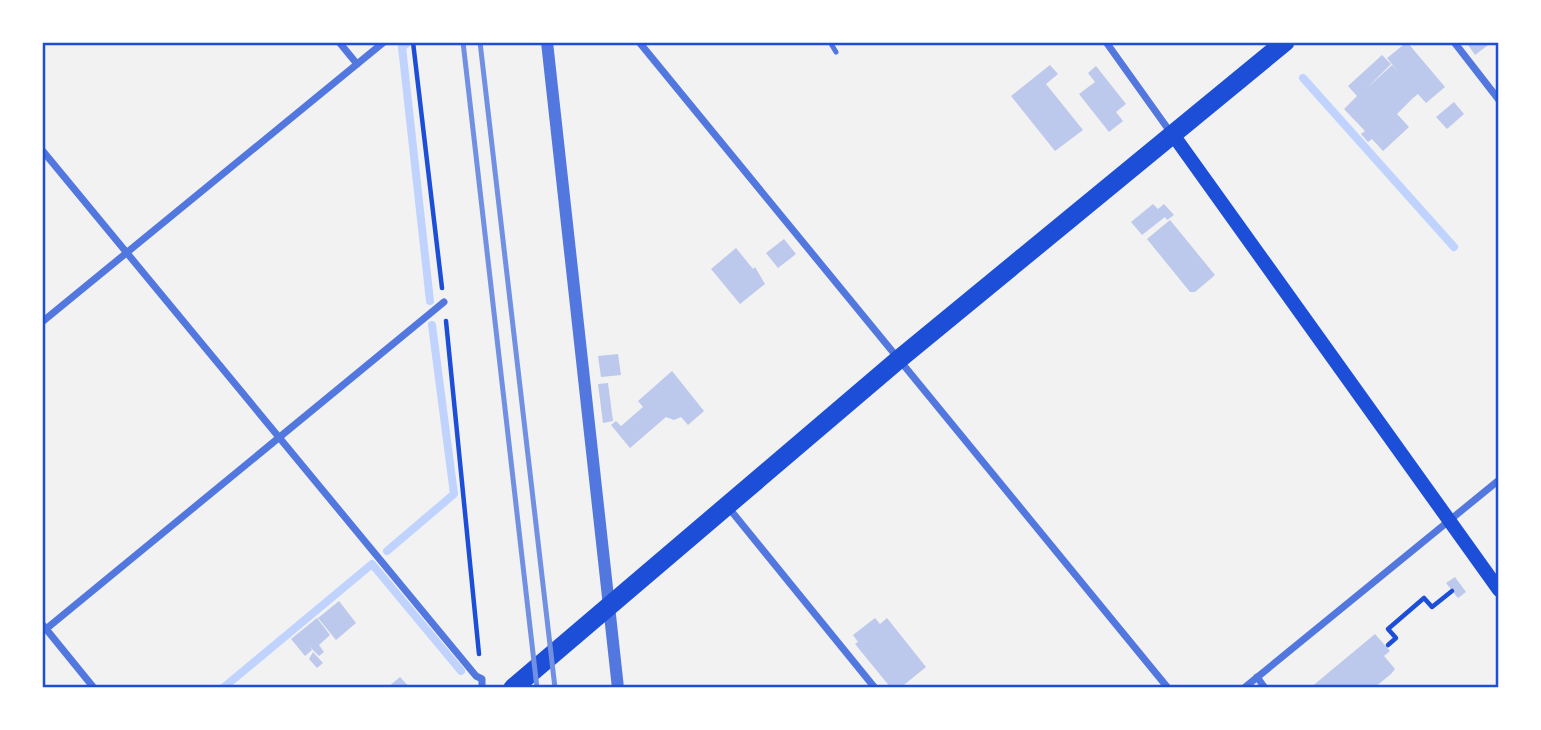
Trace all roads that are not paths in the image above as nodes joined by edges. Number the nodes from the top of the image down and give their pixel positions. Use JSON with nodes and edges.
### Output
{"nodes":[{"id":1,"x":339,"y":42,"type":"edge"},
{"id":2,"x":383,"y":42,"type":"edge"},
{"id":3,"x":547,"y":42,"type":"edge"},
{"id":4,"x":639,"y":42,"type":"edge"},
{"id":5,"x":830,"y":42,"type":"edge"},
{"id":6,"x":1106,"y":42,"type":"edge"},
{"id":7,"x":1285,"y":42,"type":"edge"},
{"id":8,"x":1454,"y":42,"type":"edge"},
{"id":9,"x":836,"y":52,"type":"dead end"},
{"id":10,"x":357,"y":64,"type":"junction"},
{"id":11,"x":1499,"y":100,"type":"edge"},
{"id":12,"x":1174,"y":136,"type":"junction"},
{"id":13,"x":42,"y":150,"type":"edge"},
{"id":14,"x":127,"y":253,"type":"junction"},
{"id":15,"x":444,"y":302,"type":"road end"},
{"id":16,"x":42,"y":322,"type":"edge"},
{"id":17,"x":898,"y":360,"type":"junction"},
{"id":18,"x":279,"y":437,"type":"junction"},
{"id":19,"x":1499,"y":480,"type":"edge"},
{"id":20,"x":728,"y":507,"type":"junction"},
{"id":21,"x":1449,"y":521,"type":"junction"},
{"id":22,"x":1499,"y":590,"type":"edge"},
{"id":23,"x":608,"y":610,"type":"junction"},
{"id":24,"x":44,"y":627,"type":"edge"},
{"id":25,"x":1257,"y":677,"type":"junction"},
{"id":26,"x":482,"y":684,"type":"edge"},
{"id":27,"x":94,"y":688,"type":"edge"},
{"id":28,"x":513,"y":688,"type":"edge"},
{"id":29,"x":618,"y":688,"type":"edge"},
{"id":30,"x":875,"y":688,"type":"edge"},
{"id":31,"x":1168,"y":688,"type":"edge"},
{"id":32,"x":1244,"y":688,"type":"edge"},
{"id":33,"x":1265,"y":688,"type":"edge"}],
"edges":[{"from":1,"to":10,"type":"street"},
{"from":2,"to":10,"type":"street"},
{"from":3,"to":23,"type":"street"},
{"from":4,"to":17,"type":"street"},
{"from":5,"to":9,"type":"lane"},
{"from":6,"to":12,"type":"street"},
{"from":7,"to":12,"type":"highway"},
{"from":8,"to":11,"type":"street"},
{"from":10,"to":14,"type":"street"},
{"from":12,"to":17,"type":"highway"},
{"from":12,"to":21,"type":"main road"},
{"from":13,"to":14,"type":"street"},
{"from":14,"to":16,"type":"street"},
{"from":14,"to":18,"type":"street"},
{"from":15,"to":18,"type":"street"},
{"from":17,"to":20,"type":"highway"},
{"from":17,"to":31,"type":"street"},
{"from":18,"to":24,"type":"street"},
{"from":18,"to":26,"type":"street"},
{"from":19,"to":21,"type":"street"},
{"from":20,"to":23,"type":"highway"},
{"from":20,"to":30,"type":"street"},
{"from":21,"to":22,"type":"main road"},
{"from":21,"to":25,"type":"street"},
{"from":23,"to":28,"type":"highway"},
{"from":23,"to":29,"type":"street"},
{"from":24,"to":27,"type":"street"},
{"from":25,"to":32,"type":"street"},
{"from":25,"to":33,"type":"street"}]}
